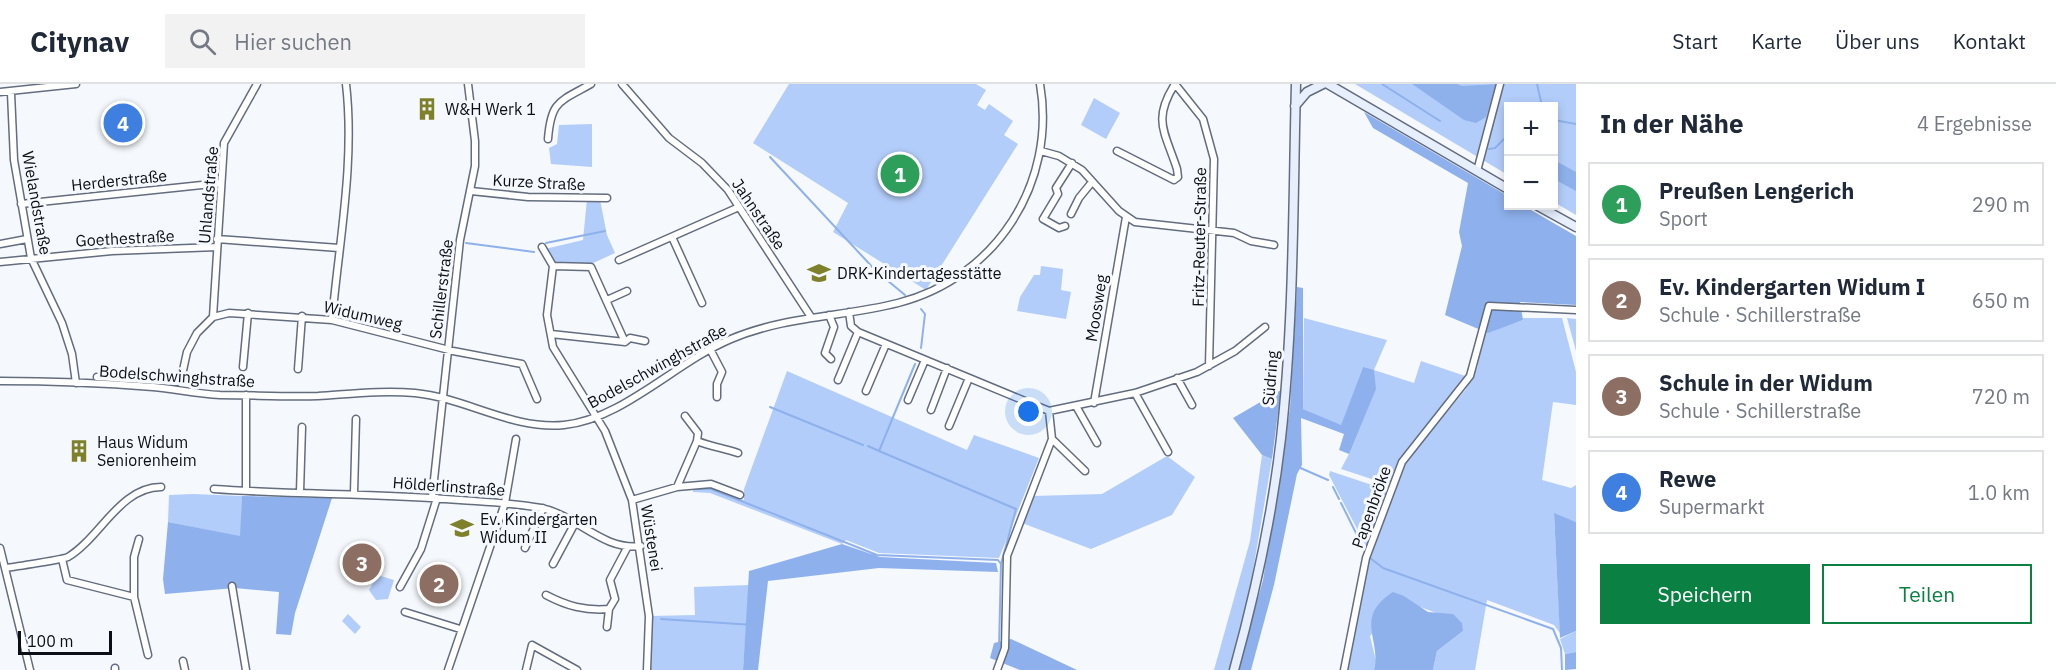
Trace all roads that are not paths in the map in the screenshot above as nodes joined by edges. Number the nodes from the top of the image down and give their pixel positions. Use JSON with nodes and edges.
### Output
{"nodes":[{"id":1,"x":76,"y":84,"type":"edge"},
{"id":2,"x":257,"y":84,"type":"edge"},
{"id":3,"x":346,"y":84,"type":"edge"},
{"id":4,"x":468,"y":84,"type":"edge"},
{"id":5,"x":591,"y":84,"type":"edge"},
{"id":6,"x":622,"y":84,"type":"edge"},
{"id":7,"x":1040,"y":84,"type":"edge"},
{"id":8,"x":1175,"y":84,"type":"edge"},
{"id":9,"x":1296,"y":84,"type":"edge"},
{"id":10,"x":1323,"y":84,"type":"edge"},
{"id":11,"x":1328,"y":84,"type":"edge"},
{"id":12,"x":1500,"y":84,"type":"edge"},
{"id":13,"x":32,"y":87,"type":"edge"},
{"id":14,"x":0,"y":92,"type":"edge"},
{"id":15,"x":11,"y":93,"type":"junction"},
{"id":16,"x":1295,"y":106,"type":"junction"},
{"id":17,"x":548,"y":139,"type":"dead end"},
{"id":18,"x":1041,"y":151,"type":"junction"},
{"id":19,"x":1117,"y":151,"type":"dead end"},
{"id":20,"x":1072,"y":163,"type":"junction"},
{"id":21,"x":1477,"y":171,"type":"junction"},
{"id":22,"x":1092,"y":182,"type":"junction"},
{"id":23,"x":221,"y":183,"type":"junction"},
{"id":24,"x":1504,"y":186,"type":"edge"},
{"id":25,"x":471,"y":191,"type":"junction"},
{"id":26,"x":607,"y":198,"type":"dead end"},
{"id":27,"x":21,"y":204,"type":"junction"},
{"id":28,"x":739,"y":207,"type":"junction"},
{"id":29,"x":1545,"y":210,"type":"edge"},
{"id":30,"x":1071,"y":214,"type":"dead end"},
{"id":31,"x":1126,"y":217,"type":"junction"},
{"id":32,"x":1065,"y":226,"type":"dead end"},
{"id":33,"x":1576,"y":227,"type":"edge"},
{"id":34,"x":1213,"y":231,"type":"junction"},
{"id":35,"x":672,"y":237,"type":"junction"},
{"id":36,"x":27,"y":239,"type":"junction"},
{"id":37,"x":217,"y":239,"type":"junction"},
{"id":38,"x":0,"y":244,"type":"edge"},
{"id":39,"x":1274,"y":245,"type":"dead end"},
{"id":40,"x":216,"y":247,"type":"junction"},
{"id":41,"x":542,"y":247,"type":"dead end"},
{"id":42,"x":339,"y":248,"type":"junction"},
{"id":43,"x":32,"y":258,"type":"junction"},
{"id":44,"x":620,"y":260,"type":"dead end"},
{"id":45,"x":0,"y":262,"type":"edge"},
{"id":46,"x":553,"y":266,"type":"junction"},
{"id":47,"x":627,"y":291,"type":"dead end"},
{"id":48,"x":607,"y":300,"type":"junction"},
{"id":49,"x":702,"y":303,"type":"dead end"},
{"id":50,"x":1576,"y":310,"type":"edge"},
{"id":51,"x":849,"y":312,"type":"junction"},
{"id":52,"x":248,"y":313,"type":"junction"},
{"id":53,"x":829,"y":315,"type":"junction"},
{"id":54,"x":302,"y":316,"type":"junction"},
{"id":55,"x":213,"y":317,"type":"junction"},
{"id":56,"x":811,"y":317,"type":"junction"},
{"id":57,"x":332,"y":320,"type":"junction"},
{"id":58,"x":1265,"y":327,"type":"dead end"},
{"id":59,"x":858,"y":332,"type":"junction"},
{"id":60,"x":551,"y":334,"type":"junction"},
{"id":61,"x":645,"y":341,"type":"dead end"},
{"id":62,"x":625,"y":342,"type":"junction"},
{"id":63,"x":886,"y":344,"type":"junction"},
{"id":64,"x":447,"y":348,"type":"junction"},
{"id":65,"x":710,"y":349,"type":"junction"},
{"id":66,"x":831,"y":359,"type":"dead end"},
{"id":67,"x":925,"y":360,"type":"junction"},
{"id":68,"x":1209,"y":366,"type":"junction"},
{"id":69,"x":243,"y":367,"type":"dead end"},
{"id":70,"x":946,"y":368,"type":"junction"},
{"id":71,"x":298,"y":369,"type":"dead end"},
{"id":72,"x":97,"y":377,"type":"dead end"},
{"id":73,"x":969,"y":378,"type":"junction"},
{"id":74,"x":1177,"y":378,"type":"junction"},
{"id":75,"x":838,"y":380,"type":"dead end"},
{"id":76,"x":0,"y":381,"type":"edge"},
{"id":77,"x":76,"y":383,"type":"junction"},
{"id":78,"x":866,"y":391,"type":"dead end"},
{"id":79,"x":1135,"y":393,"type":"junction"},
{"id":80,"x":246,"y":395,"type":"junction"},
{"id":81,"x":717,"y":397,"type":"dead end"},
{"id":82,"x":441,"y":398,"type":"junction"},
{"id":83,"x":537,"y":399,"type":"dead end"},
{"id":84,"x":908,"y":400,"type":"dead end"},
{"id":85,"x":1094,"y":403,"type":"junction"},
{"id":86,"x":1192,"y":405,"type":"dead end"},
{"id":87,"x":1076,"y":406,"type":"junction"},
{"id":88,"x":931,"y":410,"type":"dead end"},
{"id":89,"x":1049,"y":411,"type":"junction"},
{"id":90,"x":685,"y":416,"type":"dead end"},
{"id":91,"x":597,"y":417,"type":"junction"},
{"id":92,"x":356,"y":419,"type":"dead end"},
{"id":93,"x":949,"y":426,"type":"dead end"},
{"id":94,"x":302,"y":427,"type":"dead end"},
{"id":95,"x":516,"y":439,"type":"dead end"},
{"id":96,"x":1052,"y":439,"type":"junction"},
{"id":97,"x":698,"y":441,"type":"junction"},
{"id":98,"x":1097,"y":443,"type":"dead end"},
{"id":99,"x":1168,"y":452,"type":"dead end"},
{"id":100,"x":738,"y":453,"type":"dead end"},
{"id":101,"x":1085,"y":471,"type":"dead end"},
{"id":102,"x":677,"y":487,"type":"junction"},
{"id":103,"x":161,"y":488,"type":"dead end"},
{"id":104,"x":214,"y":489,"type":"dead end"},
{"id":105,"x":246,"y":491,"type":"junction"},
{"id":106,"x":300,"y":492,"type":"junction"},
{"id":107,"x":354,"y":493,"type":"junction"},
{"id":108,"x":740,"y":495,"type":"dead end"},
{"id":109,"x":434,"y":498,"type":"junction"},
{"id":110,"x":632,"y":500,"type":"junction"},
{"id":111,"x":505,"y":503,"type":"junction"},
{"id":112,"x":543,"y":508,"type":"junction"},
{"id":113,"x":575,"y":523,"type":"junction"},
{"id":114,"x":139,"y":539,"type":"dead end"},
{"id":115,"x":641,"y":546,"type":"junction"},
{"id":116,"x":0,"y":548,"type":"edge"},
{"id":117,"x":525,"y":548,"type":"dead end"},
{"id":118,"x":627,"y":548,"type":"junction"},
{"id":119,"x":62,"y":559,"type":"junction"},
{"id":120,"x":553,"y":564,"type":"dead end"},
{"id":121,"x":4,"y":568,"type":"junction"},
{"id":122,"x":232,"y":586,"type":"dead end"},
{"id":123,"x":400,"y":586,"type":"dead end"},
{"id":124,"x":546,"y":595,"type":"dead end"},
{"id":125,"x":134,"y":597,"type":"junction"},
{"id":126,"x":609,"y":609,"type":"junction"},
{"id":127,"x":405,"y":612,"type":"dead end"},
{"id":128,"x":607,"y":627,"type":"dead end"},
{"id":129,"x":460,"y":629,"type":"junction"},
{"id":130,"x":148,"y":656,"type":"dead end"},
{"id":131,"x":183,"y":661,"type":"dead end"},
{"id":132,"x":30,"y":670,"type":"edge"},
{"id":133,"x":185,"y":670,"type":"edge"},
{"id":134,"x":246,"y":670,"type":"edge"},
{"id":135,"x":448,"y":670,"type":"edge"},
{"id":136,"x":526,"y":670,"type":"edge"},
{"id":137,"x":577,"y":670,"type":"edge"},
{"id":138,"x":647,"y":670,"type":"edge"},
{"id":139,"x":997,"y":670,"type":"edge"},
{"id":140,"x":1234,"y":670,"type":"edge"},
{"id":141,"x":1344,"y":670,"type":"edge"}],
"edges":[{"from":1,"to":13,"type":"street"},
{"from":2,"to":23,"type":"street","name":"Uhlandstraße"},
{"from":3,"to":42,"type":"street"},
{"from":4,"to":25,"type":"street","name":"Schillerstraße"},
{"from":5,"to":17,"type":"street"},
{"from":6,"to":28,"type":"street","name":"Jahnstraße"},
{"from":7,"to":18,"type":"street","name":"Bodelschwinghstraße"},
{"from":8,"to":19,"type":"street"},
{"from":8,"to":34,"type":"street","name":"Fritz-Reuter-Straße"},
{"from":9,"to":16,"type":"main road","name":"Südring"},
{"from":10,"to":16,"type":"main road"},
{"from":11,"to":21,"type":"main road"},
{"from":12,"to":21,"type":"street"},
{"from":13,"to":15,"type":"street"},
{"from":14,"to":15,"type":"street"},
{"from":15,"to":27,"type":"street","name":"Wielandstraße"},
{"from":16,"to":140,"type":"main road","name":"Südring"},
{"from":18,"to":20,"type":"street"},
{"from":18,"to":51,"type":"street","name":"Bodelschwinghstraße"},
{"from":20,"to":22,"type":"street"},
{"from":20,"to":32,"type":"street"},
{"from":21,"to":24,"type":"main road"},
{"from":22,"to":30,"type":"street"},
{"from":22,"to":31,"type":"street"},
{"from":23,"to":27,"type":"street","name":"Herderstraße"},
{"from":23,"to":37,"type":"street","name":"Uhlandstraße"},
{"from":25,"to":26,"type":"street","name":"Kurze Straße"},
{"from":25,"to":64,"type":"street","name":"Schillerstraße"},
{"from":27,"to":36,"type":"street","name":"Wielandstraße"},
{"from":28,"to":35,"type":"street"},
{"from":28,"to":56,"type":"street","name":"Jahnstraße"},
{"from":29,"to":33,"type":"main road"},
{"from":31,"to":34,"type":"street"},
{"from":31,"to":85,"type":"street","name":"Moosweg"},
{"from":34,"to":39,"type":"street"},
{"from":34,"to":68,"type":"street","name":"Fritz-Reuter-Straße"},
{"from":35,"to":44,"type":"street"},
{"from":35,"to":49,"type":"street"},
{"from":36,"to":38,"type":"street"},
{"from":36,"to":43,"type":"street","name":"Wielandstraße"},
{"from":37,"to":40,"type":"street","name":"Uhlandstraße"},
{"from":37,"to":42,"type":"street"},
{"from":40,"to":43,"type":"street","name":"Goethestraße"},
{"from":40,"to":55,"type":"street","name":"Uhlandstraße"},
{"from":41,"to":46,"type":"street"},
{"from":42,"to":57,"type":"street"},
{"from":43,"to":45,"type":"street","name":"Goethestraße"},
{"from":43,"to":77,"type":"street","name":"Wielandstraße"},
{"from":46,"to":48,"type":"street"},
{"from":46,"to":60,"type":"street","name":"Wüstenei"},
{"from":47,"to":48,"type":"street"},
{"from":48,"to":62,"type":"street"},
{"from":50,"to":141,"type":"street","name":"Papenbröke"},
{"from":51,"to":53,"type":"street","name":"Bodelschwinghstraße"},
{"from":51,"to":59,"type":"street"},
{"from":52,"to":54,"type":"street","name":"Widumweg"},
{"from":52,"to":55,"type":"street","name":"Widumweg"},
{"from":52,"to":69,"type":"street"},
{"from":53,"to":56,"type":"street","name":"Bodelschwinghstraße"},
{"from":53,"to":66,"type":"street"},
{"from":54,"to":57,"type":"street","name":"Widumweg"},
{"from":54,"to":71,"type":"street","name":"Widumweg"},
{"from":55,"to":72,"type":"street"},
{"from":56,"to":65,"type":"street","name":"Bodelschwinghstraße"},
{"from":57,"to":64,"type":"street","name":"Widumweg"},
{"from":58,"to":68,"type":"street"},
{"from":59,"to":63,"type":"street"},
{"from":59,"to":75,"type":"street"},
{"from":60,"to":62,"type":"street"},
{"from":60,"to":91,"type":"street","name":"Wüstenei"},
{"from":61,"to":62,"type":"street"},
{"from":63,"to":67,"type":"street"},
{"from":63,"to":78,"type":"street"},
{"from":64,"to":82,"type":"street","name":"Schillerstraße"},
{"from":64,"to":83,"type":"street","name":"Widumweg"},
{"from":65,"to":81,"type":"street"},
{"from":65,"to":91,"type":"street","name":"Bodelschwinghstraße"},
{"from":67,"to":70,"type":"street"},
{"from":67,"to":84,"type":"street"},
{"from":68,"to":74,"type":"street"},
{"from":70,"to":73,"type":"street"},
{"from":70,"to":88,"type":"street"},
{"from":73,"to":89,"type":"street"},
{"from":73,"to":93,"type":"street"},
{"from":74,"to":79,"type":"street"},
{"from":74,"to":86,"type":"street"},
{"from":76,"to":77,"type":"street","name":"Bodelschwinghstraße"},
{"from":77,"to":80,"type":"street","name":"Bodelschwinghstraße"},
{"from":79,"to":85,"type":"street"},
{"from":79,"to":99,"type":"street"},
{"from":80,"to":82,"type":"street","name":"Bodelschwinghstraße"},
{"from":80,"to":105,"type":"street"},
{"from":82,"to":91,"type":"street","name":"Bodelschwinghstraße"},
{"from":82,"to":109,"type":"street","name":"Schillerstraße"},
{"from":85,"to":87,"type":"street"},
{"from":87,"to":89,"type":"street"},
{"from":87,"to":98,"type":"street"},
{"from":89,"to":96,"type":"street"},
{"from":90,"to":97,"type":"street"},
{"from":91,"to":110,"type":"street","name":"Wüstenei"},
{"from":92,"to":107,"type":"street"},
{"from":94,"to":106,"type":"street"},
{"from":95,"to":111,"type":"street"},
{"from":96,"to":101,"type":"street"},
{"from":96,"to":139,"type":"street"},
{"from":97,"to":100,"type":"street"},
{"from":97,"to":102,"type":"street"},
{"from":102,"to":108,"type":"street"},
{"from":102,"to":110,"type":"street"},
{"from":103,"to":119,"type":"street"},
{"from":104,"to":105,"type":"street","name":"Hölderlinstraße"},
{"from":105,"to":106,"type":"street","name":"Hölderlinstraße"},
{"from":106,"to":107,"type":"street","name":"Hölderlinstraße"},
{"from":107,"to":109,"type":"street","name":"Hölderlinstraße"},
{"from":109,"to":111,"type":"street","name":"Hölderlinstraße"},
{"from":109,"to":123,"type":"street","name":"Schillerstraße"},
{"from":110,"to":115,"type":"street","name":"Wüstenei"},
{"from":111,"to":112,"type":"street","name":"Hölderlinstraße"},
{"from":111,"to":129,"type":"street"},
{"from":112,"to":113,"type":"street","name":"Hölderlinstraße"},
{"from":112,"to":117,"type":"street"},
{"from":113,"to":118,"type":"street","name":"Hölderlinstraße"},
{"from":113,"to":120,"type":"street"},
{"from":114,"to":125,"type":"street"},
{"from":115,"to":118,"type":"street"},
{"from":115,"to":138,"type":"street","name":"Wüstenei"},
{"from":116,"to":121,"type":"street"},
{"from":118,"to":126,"type":"street"},
{"from":119,"to":121,"type":"street"},
{"from":119,"to":125,"type":"street"},
{"from":121,"to":132,"type":"street"},
{"from":122,"to":134,"type":"street"},
{"from":124,"to":126,"type":"street"},
{"from":125,"to":130,"type":"street"},
{"from":126,"to":128,"type":"street"},
{"from":127,"to":129,"type":"street"},
{"from":129,"to":135,"type":"street"},
{"from":131,"to":133,"type":"street"},
{"from":136,"to":137,"type":"street"}]}
